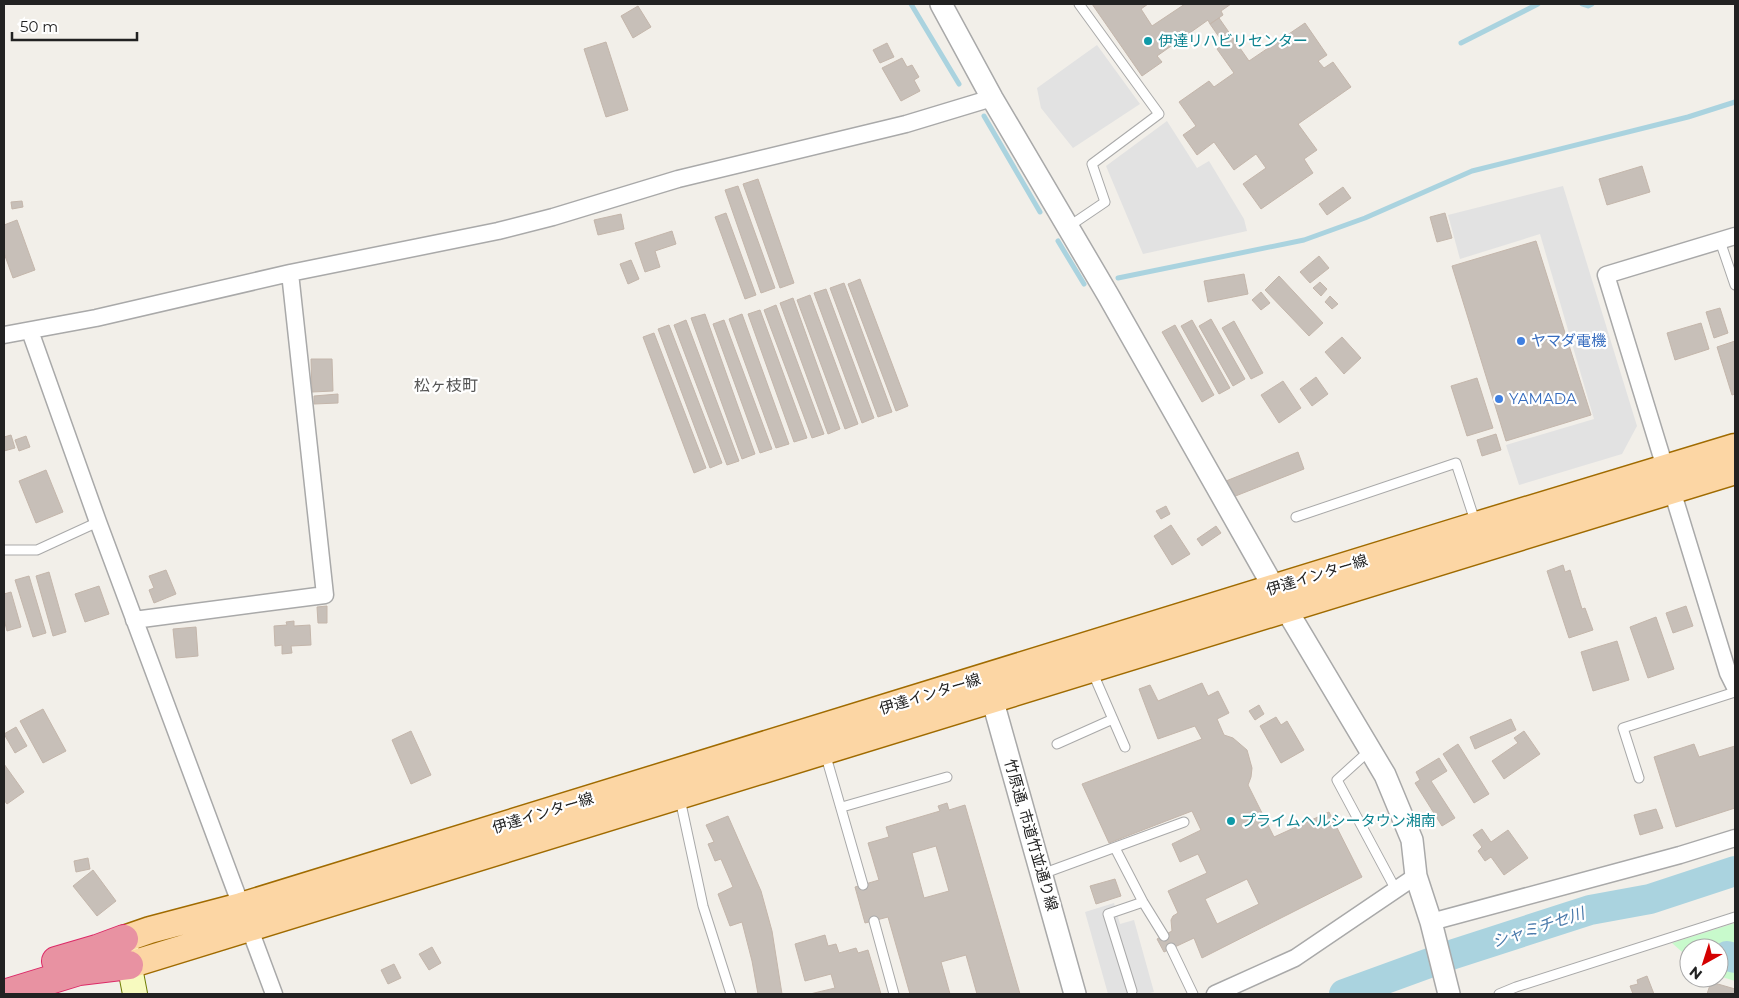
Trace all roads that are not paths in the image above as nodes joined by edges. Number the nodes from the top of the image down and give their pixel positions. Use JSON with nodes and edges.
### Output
{"nodes":[{"id":1,"x":941,"y":4,"type":"edge"},
{"id":2,"x":1079,"y":4,"type":"edge"},
{"id":3,"x":992,"y":98,"type":"junction"},
{"id":4,"x":1068,"y":227,"type":"junction"},
{"id":5,"x":1728,"y":238,"type":"edge"},
{"id":6,"x":290,"y":273,"type":"junction"},
{"id":7,"x":1735,"y":285,"type":"edge"},
{"id":8,"x":30,"y":331,"type":"junction"},
{"id":9,"x":4,"y":335,"type":"edge"},
{"id":10,"x":1735,"y":448,"type":"edge"},
{"id":11,"x":1735,"y":471,"type":"edge"},
{"id":12,"x":1669,"y":479,"type":"junction"},
{"id":13,"x":1296,"y":517,"type":"dead end"},
{"id":14,"x":98,"y":522,"type":"junction"},
{"id":15,"x":1480,"y":537,"type":"junction"},
{"id":16,"x":4,"y":550,"type":"edge"},
{"id":17,"x":1280,"y":598,"type":"junction"},
{"id":18,"x":134,"y":620,"type":"junction"},
{"id":19,"x":1091,"y":669,"type":"junction"},
{"id":20,"x":1735,"y":687,"type":"edge"},
{"id":21,"x":989,"y":688,"type":"junction"},
{"id":22,"x":1735,"y":692,"type":"edge"},
{"id":23,"x":1113,"y":719,"type":"junction"},
{"id":24,"x":1057,"y":744,"type":"dead end"},
{"id":25,"x":1125,"y":747,"type":"dead end"},
{"id":26,"x":1370,"y":750,"type":"junction"},
{"id":27,"x":825,"y":751,"type":"junction"},
{"id":28,"x":739,"y":765,"type":"junction"},
{"id":29,"x":947,"y":778,"type":"dead end"},
{"id":30,"x":1638,"y":778,"type":"dead end"},
{"id":31,"x":679,"y":796,"type":"junction"},
{"id":32,"x":842,"y":807,"type":"junction"},
{"id":33,"x":1184,"y":822,"type":"dead end"},
{"id":34,"x":1735,"y":838,"type":"edge"},
{"id":35,"x":1115,"y":848,"type":"junction"},
{"id":36,"x":1042,"y":874,"type":"junction"},
{"id":37,"x":1416,"y":876,"type":"junction"},
{"id":38,"x":863,"y":885,"type":"dead end"},
{"id":39,"x":1396,"y":890,"type":"junction"},
{"id":40,"x":1143,"y":902,"type":"junction"},
{"id":41,"x":245,"y":917,"type":"junction"},
{"id":42,"x":1735,"y":917,"type":"edge"},
{"id":43,"x":874,"y":921,"type":"dead end"},
{"id":44,"x":1432,"y":928,"type":"junction"},
{"id":45,"x":1164,"y":936,"type":"dead end"},
{"id":46,"x":124,"y":939,"type":"junction"},
{"id":47,"x":1171,"y":948,"type":"dead end"},
{"id":48,"x":129,"y":965,"type":"junction"},
{"id":49,"x":4,"y":975,"type":"edge"},
{"id":50,"x":1132,"y":991,"type":"dead end"},
{"id":51,"x":4,"y":994,"type":"edge"},
{"id":52,"x":134,"y":994,"type":"edge"},
{"id":53,"x":274,"y":994,"type":"edge"},
{"id":54,"x":731,"y":994,"type":"edge"},
{"id":55,"x":894,"y":994,"type":"edge"},
{"id":56,"x":1075,"y":994,"type":"edge"},
{"id":57,"x":1193,"y":994,"type":"edge"},
{"id":58,"x":1215,"y":994,"type":"edge"},
{"id":59,"x":1449,"y":994,"type":"edge"},
{"id":60,"x":1499,"y":994,"type":"edge"}],
"edges":[{"from":1,"to":3,"type":"street"},
{"from":2,"to":4,"type":"lane"},
{"from":3,"to":4,"type":"street"},
{"from":3,"to":6,"type":"street"},
{"from":4,"to":17,"type":"street"},
{"from":5,"to":7,"type":"lane"},
{"from":5,"to":12,"type":"street"},
{"from":6,"to":8,"type":"street"},
{"from":6,"to":18,"type":"street"},
{"from":8,"to":9,"type":"street"},
{"from":8,"to":14,"type":"street"},
{"from":10,"to":12,"type":"main road","name":"伊達インター線"},
{"from":11,"to":12,"type":"main road","name":"伊達インター線"},
{"from":12,"to":15,"type":"main road","name":"伊達インター線"},
{"from":12,"to":20,"type":"street"},
{"from":13,"to":15,"type":"lane"},
{"from":14,"to":16,"type":"lane"},
{"from":14,"to":18,"type":"street"},
{"from":15,"to":17,"type":"main road","name":"伊達インター線"},
{"from":17,"to":19,"type":"main road","name":"伊達インター線"},
{"from":17,"to":21,"type":"main road","name":"伊達インター線"},
{"from":17,"to":26,"type":"street"},
{"from":18,"to":41,"type":"street"},
{"from":19,"to":21,"type":"main road","name":"伊達インター線"},
{"from":19,"to":23,"type":"lane"},
{"from":21,"to":27,"type":"main road","name":"伊達インター線"},
{"from":21,"to":28,"type":"main road","name":"伊達インター線"},
{"from":21,"to":36,"type":"street","name":"竹原通, 市道竹並通り線"},
{"from":22,"to":30,"type":"lane"},
{"from":23,"to":24,"type":"lane"},
{"from":23,"to":25,"type":"lane"},
{"from":26,"to":37,"type":"street"},
{"from":26,"to":39,"type":"lane"},
{"from":27,"to":28,"type":"main road","name":"伊達インター線"},
{"from":27,"to":32,"type":"lane"},
{"from":28,"to":31,"type":"main road","name":"伊達インター線"},
{"from":28,"to":41,"type":"main road","name":"伊達インター線"},
{"from":29,"to":32,"type":"lane"},
{"from":31,"to":41,"type":"main road","name":"伊達インター線"},
{"from":31,"to":54,"type":"lane"},
{"from":32,"to":38,"type":"lane"},
{"from":33,"to":35,"type":"lane"},
{"from":34,"to":44,"type":"street"},
{"from":35,"to":36,"type":"lane"},
{"from":35,"to":40,"type":"lane"},
{"from":36,"to":56,"type":"street","name":"竹原通, 市道竹並通り線"},
{"from":37,"to":39,"type":"street"},
{"from":37,"to":44,"type":"street"},
{"from":39,"to":58,"type":"street"},
{"from":40,"to":45,"type":"lane"},
{"from":40,"to":50,"type":"lane"},
{"from":41,"to":46,"type":"main road","name":"伊達インター線"},
{"from":41,"to":48,"type":"main road","name":"伊達インター線"},
{"from":41,"to":53,"type":"street"},
{"from":42,"to":60,"type":"lane"},
{"from":43,"to":55,"type":"lane"},
{"from":44,"to":59,"type":"street"},
{"from":46,"to":48,"type":"main road"},
{"from":46,"to":49,"type":"highway"},
{"from":47,"to":57,"type":"lane"},
{"from":48,"to":51,"type":"highway"},
{"from":48,"to":52,"type":"main road"}]}
